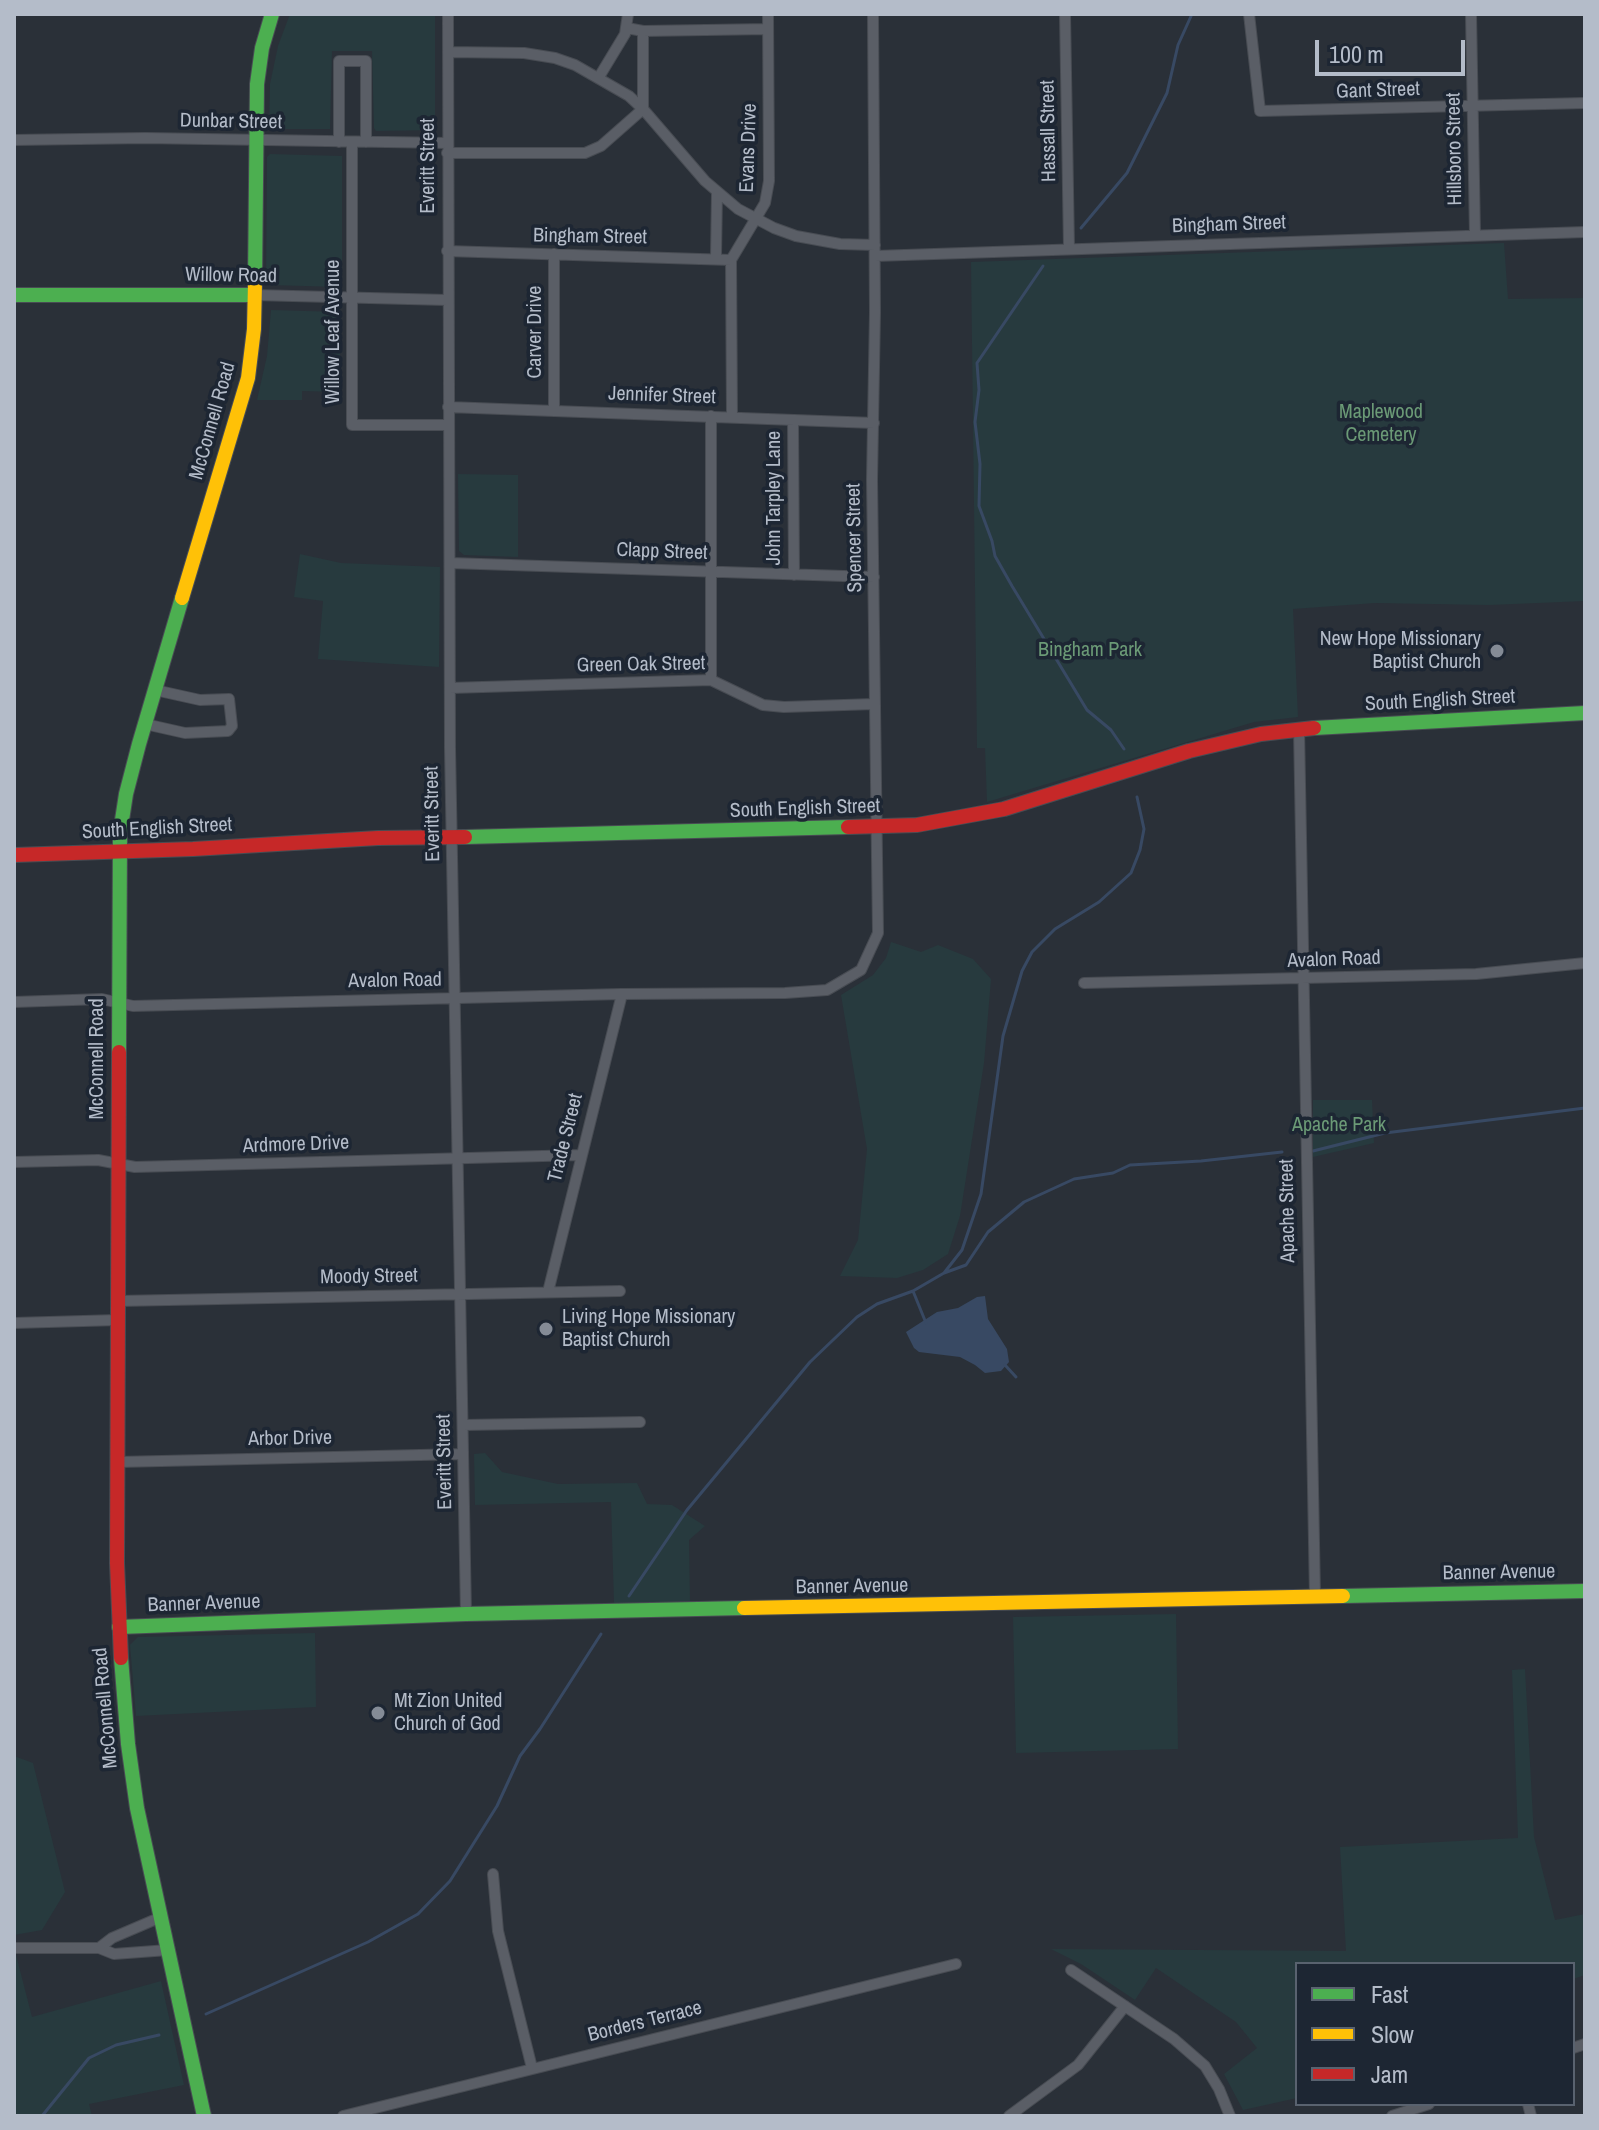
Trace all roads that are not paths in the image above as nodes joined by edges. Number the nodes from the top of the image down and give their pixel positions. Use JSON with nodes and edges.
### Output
{"nodes":[{"id":1,"x":272,"y":14,"type":"edge"},
{"id":2,"x":448,"y":14,"type":"edge"},
{"id":3,"x":628,"y":14,"type":"edge"},
{"id":4,"x":768,"y":14,"type":"edge"},
{"id":5,"x":873,"y":14,"type":"edge"},
{"id":6,"x":1065,"y":14,"type":"edge"},
{"id":7,"x":1249,"y":14,"type":"edge"},
{"id":8,"x":1471,"y":14,"type":"edge"},
{"id":9,"x":627,"y":28,"type":"junction"},
{"id":10,"x":768,"y":29,"type":"junction"},
{"id":11,"x":643,"y":31,"type":"junction"},
{"id":12,"x":448,"y":52,"type":"junction"},
{"id":13,"x":599,"y":77,"type":"junction"},
{"id":14,"x":1585,"y":103,"type":"edge"},
{"id":15,"x":1472,"y":105,"type":"junction"},
{"id":16,"x":643,"y":109,"type":"junction"},
{"id":17,"x":14,"y":140,"type":"edge"},
{"id":18,"x":255,"y":140,"type":"junction"},
{"id":19,"x":339,"y":142,"type":"junction"},
{"id":20,"x":352,"y":142,"type":"junction"},
{"id":21,"x":366,"y":142,"type":"junction"},
{"id":22,"x":447,"y":148,"type":"junction"},
{"id":23,"x":717,"y":192,"type":"junction"},
{"id":24,"x":757,"y":219,"type":"junction"},
{"id":25,"x":1585,"y":232,"type":"edge"},
{"id":26,"x":1475,"y":235,"type":"junction"},
{"id":27,"x":1069,"y":248,"type":"junction"},
{"id":28,"x":875,"y":250,"type":"junction"},
{"id":29,"x":447,"y":251,"type":"junction"},
{"id":30,"x":554,"y":254,"type":"junction"},
{"id":31,"x":716,"y":257,"type":"junction"},
{"id":32,"x":731,"y":260,"type":"junction"},
{"id":33,"x":14,"y":295,"type":"edge"},
{"id":34,"x":254,"y":295,"type":"junction"},
{"id":35,"x":351,"y":298,"type":"junction"},
{"id":36,"x":447,"y":300,"type":"junction"},
{"id":37,"x":448,"y":407,"type":"junction"},
{"id":38,"x":554,"y":410,"type":"junction"},
{"id":39,"x":711,"y":416,"type":"junction"},
{"id":40,"x":732,"y":417,"type":"junction"},
{"id":41,"x":793,"y":420,"type":"junction"},
{"id":42,"x":874,"y":423,"type":"junction"},
{"id":43,"x":448,"y":425,"type":"junction"},
{"id":44,"x":450,"y":563,"type":"junction"},
{"id":45,"x":711,"y":572,"type":"junction"},
{"id":46,"x":794,"y":575,"type":"junction"},
{"id":47,"x":874,"y":577,"type":"junction"},
{"id":48,"x":711,"y":680,"type":"junction"},
{"id":49,"x":450,"y":688,"type":"junction"},
{"id":50,"x":155,"y":690,"type":"junction"},
{"id":51,"x":874,"y":704,"type":"junction"},
{"id":52,"x":1585,"y":713,"type":"edge"},
{"id":53,"x":145,"y":724,"type":"junction"},
{"id":54,"x":1299,"y":729,"type":"junction"},
{"id":55,"x":875,"y":827,"type":"junction"},
{"id":56,"x":451,"y":837,"type":"junction"},
{"id":57,"x":120,"y":852,"type":"junction"},
{"id":58,"x":14,"y":855,"type":"edge"},
{"id":59,"x":1585,"y":963,"type":"edge"},
{"id":60,"x":1303,"y":979,"type":"junction"},
{"id":61,"x":1084,"y":983,"type":"dead end"},
{"id":62,"x":778,"y":993,"type":"joint"},
{"id":63,"x":622,"y":994,"type":"junction"},
{"id":64,"x":455,"y":998,"type":"junction"},
{"id":65,"x":14,"y":1002,"type":"edge"},
{"id":66,"x":118,"y":1003,"type":"junction"},
{"id":67,"x":580,"y":1155,"type":"junction"},
{"id":68,"x":459,"y":1159,"type":"junction"},
{"id":69,"x":14,"y":1162,"type":"edge"},
{"id":70,"x":119,"y":1164,"type":"junction"},
{"id":71,"x":620,"y":1291,"type":"dead end"},
{"id":72,"x":461,"y":1292,"type":"junction"},
{"id":73,"x":548,"y":1292,"type":"junction"},
{"id":74,"x":118,"y":1301,"type":"junction"},
{"id":75,"x":118,"y":1320,"type":"junction"},
{"id":76,"x":14,"y":1323,"type":"edge"},
{"id":77,"x":640,"y":1422,"type":"dead end"},
{"id":78,"x":463,"y":1425,"type":"junction"},
{"id":79,"x":463,"y":1454,"type":"junction"},
{"id":80,"x":118,"y":1462,"type":"junction"},
{"id":81,"x":1585,"y":1591,"type":"edge"},
{"id":82,"x":1315,"y":1596,"type":"junction"},
{"id":83,"x":466,"y":1614,"type":"junction"},
{"id":84,"x":119,"y":1627,"type":"junction"},
{"id":85,"x":493,"y":1874,"type":"dead end"},
{"id":86,"x":161,"y":1917,"type":"junction"},
{"id":87,"x":14,"y":1948,"type":"edge"},
{"id":88,"x":99,"y":1948,"type":"junction"},
{"id":89,"x":168,"y":1950,"type":"junction"},
{"id":90,"x":956,"y":1964,"type":"dead end"},
{"id":91,"x":1071,"y":1970,"type":"dead end"},
{"id":92,"x":1125,"y":2006,"type":"junction"},
{"id":93,"x":532,"y":2068,"type":"junction"},
{"id":94,"x":1423,"y":2106,"type":"edge"},
{"id":95,"x":204,"y":2116,"type":"edge"},
{"id":96,"x":343,"y":2116,"type":"edge"},
{"id":97,"x":1009,"y":2116,"type":"edge"},
{"id":98,"x":1230,"y":2116,"type":"edge"},
{"id":99,"x":1392,"y":2116,"type":"edge"}],
"edges":[{"from":1,"to":18,"type":"street","name":"McConnell Road"},
{"from":2,"to":12,"type":"street","name":"Everitt Street"},
{"from":3,"to":9,"type":"street"},
{"from":4,"to":10,"type":"street","name":"Evans Drive"},
{"from":5,"to":28,"type":"street","name":"Spencer Street"},
{"from":6,"to":27,"type":"street","name":"Hassall Street"},
{"from":7,"to":15,"type":"street","name":"Gant Street"},
{"from":8,"to":15,"type":"street","name":"Hillsboro Street"},
{"from":9,"to":11,"type":"street"},
{"from":9,"to":13,"type":"street"},
{"from":10,"to":11,"type":"street"},
{"from":10,"to":24,"type":"street","name":"Evans Drive"},
{"from":11,"to":16,"type":"street"},
{"from":12,"to":13,"type":"street","name":"Bingham Street"},
{"from":12,"to":22,"type":"street","name":"Everitt Street"},
{"from":13,"to":16,"type":"street","name":"Bingham Street"},
{"from":14,"to":15,"type":"street","name":"Gant Street"},
{"from":15,"to":26,"type":"street","name":"Hillsboro Street"},
{"from":16,"to":22,"type":"street","name":"Dunbar Street"},
{"from":16,"to":23,"type":"street","name":"Bingham Street"},
{"from":17,"to":18,"type":"street","name":"Dunbar Street"},
{"from":18,"to":19,"type":"street","name":"Dunbar Street"},
{"from":18,"to":34,"type":"street","name":"McConnell Road"},
{"from":19,"to":20,"type":"street","name":"Dunbar Street"},
{"from":19,"to":21,"type":"street"},
{"from":20,"to":21,"type":"street","name":"Dunbar Street"},
{"from":20,"to":35,"type":"street","name":"Willow Leaf Avenue"},
{"from":21,"to":22,"type":"street","name":"Dunbar Street"},
{"from":22,"to":29,"type":"street","name":"Everitt Street"},
{"from":23,"to":24,"type":"street","name":"Bingham Street"},
{"from":23,"to":31,"type":"street","name":"Evans Drive"},
{"from":24,"to":28,"type":"street","name":"Bingham Street"},
{"from":24,"to":32,"type":"street","name":"Evans Drive"},
{"from":25,"to":26,"type":"street","name":"Bingham Street"},
{"from":26,"to":27,"type":"street","name":"Bingham Street"},
{"from":27,"to":28,"type":"street","name":"Bingham Street"},
{"from":28,"to":42,"type":"street","name":"Spencer Street"},
{"from":29,"to":30,"type":"street","name":"Bingham Street"},
{"from":29,"to":36,"type":"street","name":"Everitt Street"},
{"from":30,"to":31,"type":"street","name":"Bingham Street"},
{"from":30,"to":38,"type":"street","name":"Carver Drive"},
{"from":31,"to":32,"type":"street","name":"Bingham Street"},
{"from":32,"to":40,"type":"street"},
{"from":33,"to":34,"type":"street","name":"Willow Road"},
{"from":34,"to":35,"type":"street","name":"Willow Road"},
{"from":34,"to":50,"type":"street","name":"McConnell Road"},
{"from":35,"to":36,"type":"street","name":"Willow Road"},
{"from":35,"to":43,"type":"street","name":"Willow Leaf Avenue"},
{"from":36,"to":37,"type":"street","name":"Everitt Street"},
{"from":37,"to":38,"type":"street","name":"Jennifer Street"},
{"from":37,"to":43,"type":"street","name":"Everitt Street"},
{"from":38,"to":39,"type":"street","name":"Jennifer Street"},
{"from":39,"to":40,"type":"street","name":"Jennifer Street"},
{"from":39,"to":45,"type":"street"},
{"from":40,"to":41,"type":"street","name":"Jennifer Street"},
{"from":41,"to":42,"type":"street","name":"Jennifer Street"},
{"from":41,"to":46,"type":"street","name":"John Tarpley Lane"},
{"from":42,"to":47,"type":"street","name":"Spencer Street"},
{"from":43,"to":44,"type":"street","name":"Everitt Street"},
{"from":44,"to":45,"type":"street","name":"Clapp Street"},
{"from":44,"to":49,"type":"street","name":"Everitt Street"},
{"from":45,"to":46,"type":"street","name":"Clapp Street"},
{"from":45,"to":48,"type":"street"},
{"from":46,"to":47,"type":"street","name":"Clapp Street"},
{"from":47,"to":51,"type":"street","name":"Spencer Street"},
{"from":48,"to":49,"type":"street","name":"Green Oak Street"},
{"from":48,"to":51,"type":"street","name":"Green Oak Street"},
{"from":49,"to":56,"type":"street","name":"Everitt Street"},
{"from":50,"to":53,"type":"street","name":"McConnell Road"},
{"from":50,"to":53,"type":"street"},
{"from":51,"to":55,"type":"street","name":"Spencer Street"},
{"from":52,"to":54,"type":"street","name":"South English Street"},
{"from":53,"to":57,"type":"street","name":"McConnell Road"},
{"from":54,"to":55,"type":"street","name":"South English Street"},
{"from":54,"to":60,"type":"street","name":"Apache Street"},
{"from":55,"to":56,"type":"street","name":"South English Street"},
{"from":55,"to":62,"type":"street","name":"Spencer Street"},
{"from":56,"to":57,"type":"street","name":"South English Street"},
{"from":56,"to":64,"type":"street","name":"Everitt Street"},
{"from":57,"to":58,"type":"street","name":"South English Street"},
{"from":57,"to":66,"type":"street","name":"McConnell Road"},
{"from":59,"to":60,"type":"street","name":"Avalon Road"},
{"from":60,"to":61,"type":"street","name":"Avalon Road"},
{"from":60,"to":82,"type":"street","name":"Apache Street"},
{"from":62,"to":63,"type":"street","name":"Avalon Road"},
{"from":63,"to":64,"type":"street","name":"Avalon Road"},
{"from":63,"to":67,"type":"street","name":"Trade Street"},
{"from":64,"to":66,"type":"street","name":"Avalon Road"},
{"from":64,"to":68,"type":"street","name":"Everitt Street"},
{"from":65,"to":66,"type":"street","name":"Avalon Road"},
{"from":66,"to":70,"type":"street","name":"McConnell Road"},
{"from":67,"to":68,"type":"street","name":"Ardmore Drive"},
{"from":67,"to":73,"type":"street","name":"Trade Street"},
{"from":68,"to":70,"type":"street","name":"Ardmore Drive"},
{"from":68,"to":72,"type":"street","name":"Everitt Street"},
{"from":69,"to":70,"type":"street","name":"Ardmore Drive"},
{"from":70,"to":74,"type":"street","name":"McConnell Road"},
{"from":71,"to":73,"type":"street","name":"Moody Street"},
{"from":72,"to":73,"type":"street","name":"Moody Street"},
{"from":72,"to":74,"type":"street","name":"Moody Street"},
{"from":72,"to":78,"type":"street","name":"Everitt Street"},
{"from":74,"to":75,"type":"street","name":"McConnell Road"},
{"from":75,"to":76,"type":"street"},
{"from":75,"to":80,"type":"street","name":"McConnell Road"},
{"from":77,"to":78,"type":"street"},
{"from":78,"to":79,"type":"street","name":"Everitt Street"},
{"from":79,"to":80,"type":"street","name":"Arbor Drive"},
{"from":79,"to":83,"type":"street","name":"Everitt Street"},
{"from":80,"to":84,"type":"street","name":"McConnell Road"},
{"from":81,"to":82,"type":"street","name":"Banner Avenue"},
{"from":82,"to":83,"type":"street","name":"Banner Avenue"},
{"from":83,"to":84,"type":"street","name":"Banner Avenue"},
{"from":84,"to":86,"type":"street","name":"McConnell Road"},
{"from":85,"to":93,"type":"street"},
{"from":86,"to":88,"type":"street"},
{"from":86,"to":89,"type":"street","name":"McConnell Road"},
{"from":87,"to":88,"type":"street"},
{"from":88,"to":89,"type":"street"},
{"from":89,"to":95,"type":"street","name":"McConnell Road"},
{"from":90,"to":93,"type":"street","name":"Borders Terrace"},
{"from":91,"to":92,"type":"street"},
{"from":92,"to":97,"type":"street"},
{"from":92,"to":98,"type":"street"},
{"from":93,"to":96,"type":"street","name":"Borders Terrace"},
{"from":94,"to":99,"type":"street"}]}
